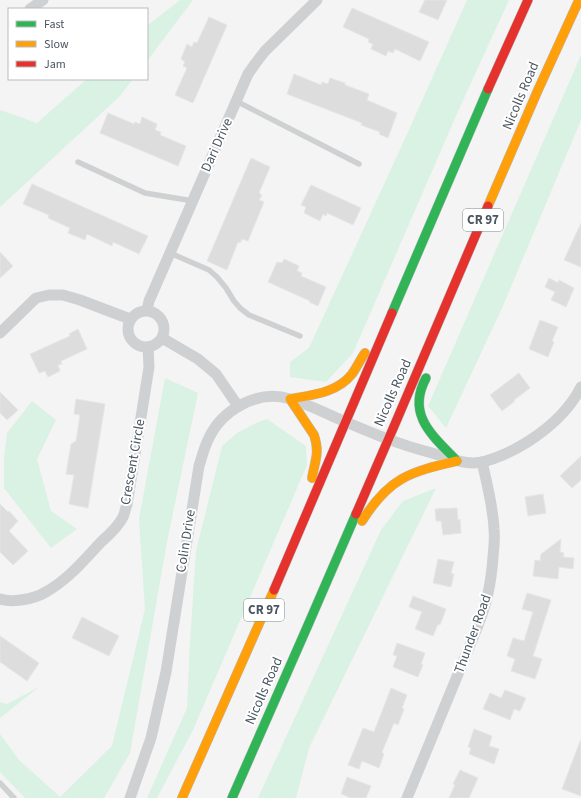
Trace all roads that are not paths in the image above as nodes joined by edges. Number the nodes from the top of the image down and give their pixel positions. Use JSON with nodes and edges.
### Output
{"nodes":[{"id":1,"x":43,"y":0,"type":"edge"},
{"id":2,"x":317,"y":0,"type":"edge"},
{"id":3,"x":528,"y":0,"type":"edge"},
{"id":4,"x":579,"y":0,"type":"edge"},
{"id":5,"x":31,"y":8,"type":"edge"},
{"id":6,"x":236,"y":101,"type":"junction"},
{"id":7,"x":78,"y":162,"type":"dead end"},
{"id":8,"x":359,"y":164,"type":"dead end"},
{"id":9,"x":193,"y":201,"type":"junction"},
{"id":10,"x":170,"y":253,"type":"junction"},
{"id":11,"x":396,"y":304,"type":"junction"},
{"id":12,"x":147,"y":310,"type":"junction"},
{"id":13,"x":444,"y":310,"type":"junction"},
{"id":14,"x":130,"y":319,"type":"junction"},
{"id":15,"x":0,"y":333,"type":"edge"},
{"id":16,"x":300,"y":336,"type":"dead end"},
{"id":17,"x":162,"y":338,"type":"junction"},
{"id":18,"x":148,"y":347,"type":"junction"},
{"id":19,"x":581,"y":387,"type":"edge"},
{"id":20,"x":290,"y":399,"type":"junction"},
{"id":21,"x":238,"y":406,"type":"junction"},
{"id":22,"x":346,"y":422,"type":"junction"},
{"id":23,"x":388,"y":439,"type":"junction"},
{"id":24,"x":457,"y":461,"type":"junction"},
{"id":25,"x":482,"y":462,"type":"junction"},
{"id":26,"x":303,"y":522,"type":"junction"},
{"id":27,"x":335,"y":562,"type":"junction"},
{"id":28,"x":0,"y":598,"type":"edge"},
{"id":29,"x":0,"y":783,"type":"edge"},
{"id":30,"x":14,"y":798,"type":"edge"},
{"id":31,"x":130,"y":798,"type":"edge"},
{"id":32,"x":182,"y":798,"type":"edge"},
{"id":33,"x":232,"y":798,"type":"edge"},
{"id":34,"x":407,"y":798,"type":"edge"}],
"edges":[{"from":1,"to":5,"type":"street"},
{"from":2,"to":6,"type":"street","name":"Dari Drive"},
{"from":3,"to":11,"type":"highway","number":"CR 97"},
{"from":4,"to":13,"type":"highway","name":"Nicolls Road","number":"CR 97"},
{"from":6,"to":8,"type":"lane"},
{"from":6,"to":9,"type":"street","name":"Dari Drive"},
{"from":7,"to":9,"type":"lane"},
{"from":9,"to":10,"type":"street","name":"Dari Drive"},
{"from":10,"to":12,"type":"street","name":"Dari Drive"},
{"from":10,"to":16,"type":"lane"},
{"from":11,"to":20,"type":"highway"},
{"from":11,"to":22,"type":"highway","number":"CR 97"},
{"from":12,"to":14,"type":"street"},
{"from":12,"to":17,"type":"street"},
{"from":13,"to":23,"type":"highway","name":"Nicolls Road","number":"CR 97"},
{"from":13,"to":24,"type":"highway"},
{"from":14,"to":15,"type":"street"},
{"from":14,"to":18,"type":"street"},
{"from":17,"to":18,"type":"street"},
{"from":17,"to":21,"type":"street"},
{"from":18,"to":28,"type":"street","name":"Crescent Circle"},
{"from":19,"to":25,"type":"street"},
{"from":20,"to":21,"type":"street","name":"Colin Drive"},
{"from":20,"to":22,"type":"street","name":"Colin Drive"},
{"from":20,"to":26,"type":"highway"},
{"from":21,"to":31,"type":"street","name":"Colin Drive"},
{"from":22,"to":23,"type":"street","name":"Colin Drive"},
{"from":22,"to":26,"type":"highway","number":"CR 97"},
{"from":23,"to":24,"type":"street","name":"Colin Drive"},
{"from":23,"to":27,"type":"highway","name":"Nicolls Road","number":"CR 97"},
{"from":24,"to":25,"type":"street","name":"Colin Drive"},
{"from":24,"to":27,"type":"highway"},
{"from":25,"to":34,"type":"street","name":"Thunder Road"},
{"from":26,"to":32,"type":"highway","number":"CR 97"},
{"from":27,"to":33,"type":"highway","name":"Nicolls Road","number":"CR 97"},
{"from":29,"to":30,"type":"lane"}]}
